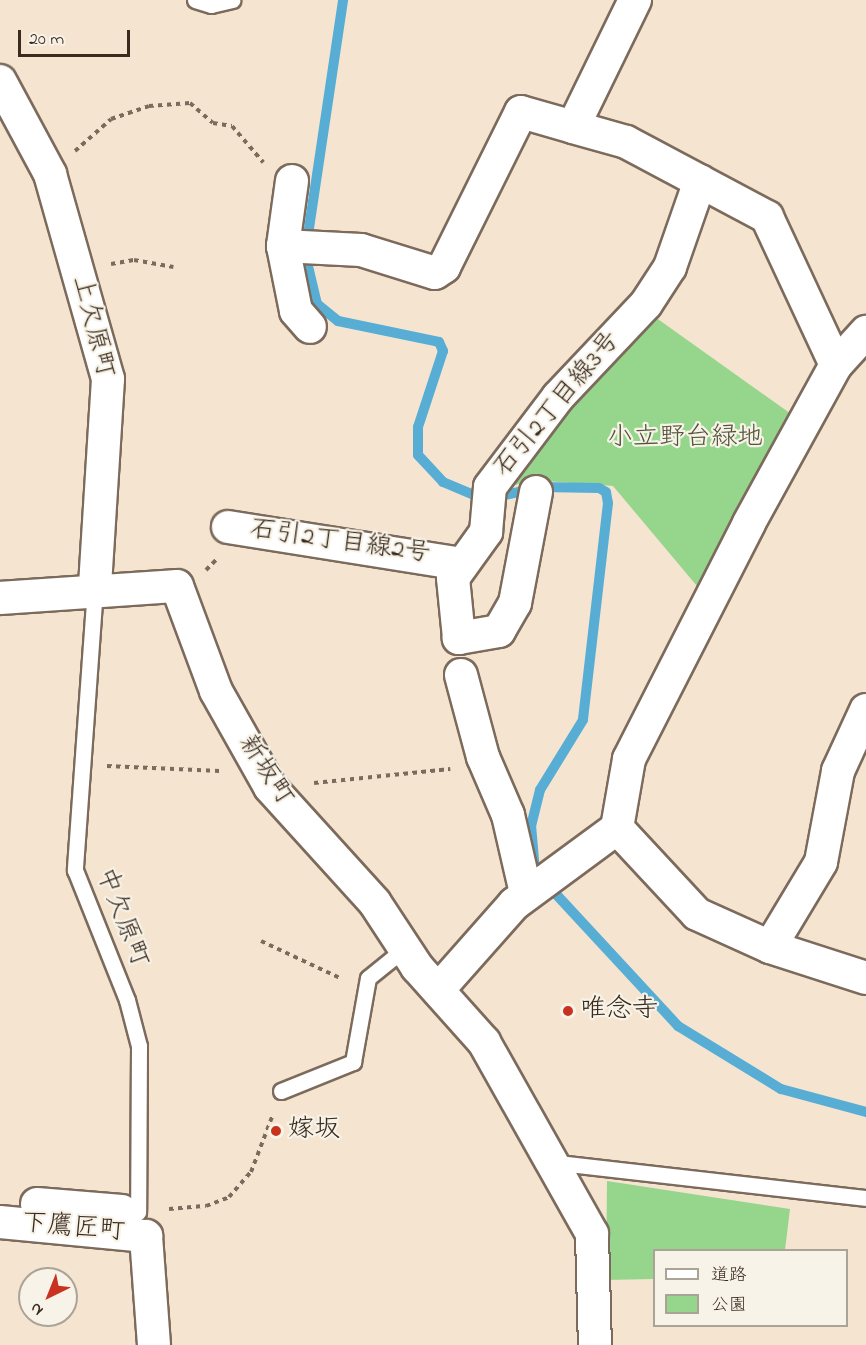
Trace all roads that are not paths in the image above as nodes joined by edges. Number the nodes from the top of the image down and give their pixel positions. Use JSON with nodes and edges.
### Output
{"nodes":[{"id":1,"x":195,"y":0,"type":"edge"},
{"id":2,"x":232,"y":0,"type":"edge"},
{"id":3,"x":636,"y":0,"type":"edge"},
{"id":4,"x":0,"y":81,"type":"edge"},
{"id":5,"x":573,"y":127,"type":"junction"},
{"id":6,"x":292,"y":181,"type":"road end"},
{"id":7,"x":700,"y":181,"type":"junction"},
{"id":8,"x":283,"y":246,"type":"junction"},
{"id":9,"x":310,"y":327,"type":"dead end"},
{"id":10,"x":866,"y":332,"type":"edge"},
{"id":11,"x":836,"y":365,"type":"junction"},
{"id":12,"x":536,"y":492,"type":"dead end"},
{"id":13,"x":228,"y":527,"type":"road end"},
{"id":14,"x":462,"y":564,"type":"junction"},
{"id":15,"x":99,"y":588,"type":"junction"},
{"id":16,"x":0,"y":598,"type":"edge"},
{"id":17,"x":461,"y":675,"type":"dead end"},
{"id":18,"x":866,"y":710,"type":"edge"},
{"id":19,"x":617,"y":828,"type":"junction"},
{"id":20,"x":526,"y":893,"type":"junction"},
{"id":21,"x":770,"y":947,"type":"junction"},
{"id":22,"x":404,"y":948,"type":"junction"},
{"id":23,"x":866,"y":978,"type":"edge"},
{"id":24,"x":438,"y":990,"type":"junction"},
{"id":25,"x":281,"y":1091,"type":"road end"},
{"id":26,"x":549,"y":1162,"type":"junction"},
{"id":27,"x":866,"y":1198,"type":"edge"},
{"id":28,"x":0,"y":1201,"type":"edge"},
{"id":29,"x":136,"y":1220,"type":"junction"},
{"id":30,"x":0,"y":1222,"type":"edge"},
{"id":31,"x":154,"y":1345,"type":"edge"},
{"id":32,"x":595,"y":1345,"type":"edge"}],
"edges":[{"from":1,"to":2,"type":"lane"},
{"from":3,"to":5,"type":"street"},
{"from":4,"to":15,"type":"street","name":"上欠原町"},
{"from":5,"to":7,"type":"street"},
{"from":5,"to":8,"type":"street"},
{"from":6,"to":8,"type":"street"},
{"from":7,"to":11,"type":"street"},
{"from":7,"to":14,"type":"street","name":"石引2丁目線3号"},
{"from":8,"to":9,"type":"street"},
{"from":10,"to":11,"type":"street"},
{"from":11,"to":19,"type":"street"},
{"from":12,"to":14,"type":"street","name":"石引2丁目線3号"},
{"from":13,"to":14,"type":"street","name":"石引2丁目線2号"},
{"from":15,"to":16,"type":"street"},
{"from":15,"to":22,"type":"street","name":"新坂町"},
{"from":15,"to":29,"type":"lane","name":"中欠原町"},
{"from":17,"to":20,"type":"street"},
{"from":18,"to":21,"type":"street"},
{"from":19,"to":20,"type":"street"},
{"from":19,"to":21,"type":"street"},
{"from":20,"to":24,"type":"street"},
{"from":21,"to":23,"type":"street"},
{"from":22,"to":24,"type":"street","name":"新坂町"},
{"from":22,"to":25,"type":"lane"},
{"from":24,"to":26,"type":"street","name":"新坂町"},
{"from":26,"to":27,"type":"lane"},
{"from":26,"to":32,"type":"street","name":"新坂町"},
{"from":28,"to":29,"type":"street","name":"下鷹匠町"},
{"from":29,"to":30,"type":"street","name":"下鷹匠町"},
{"from":29,"to":31,"type":"street"}]}
